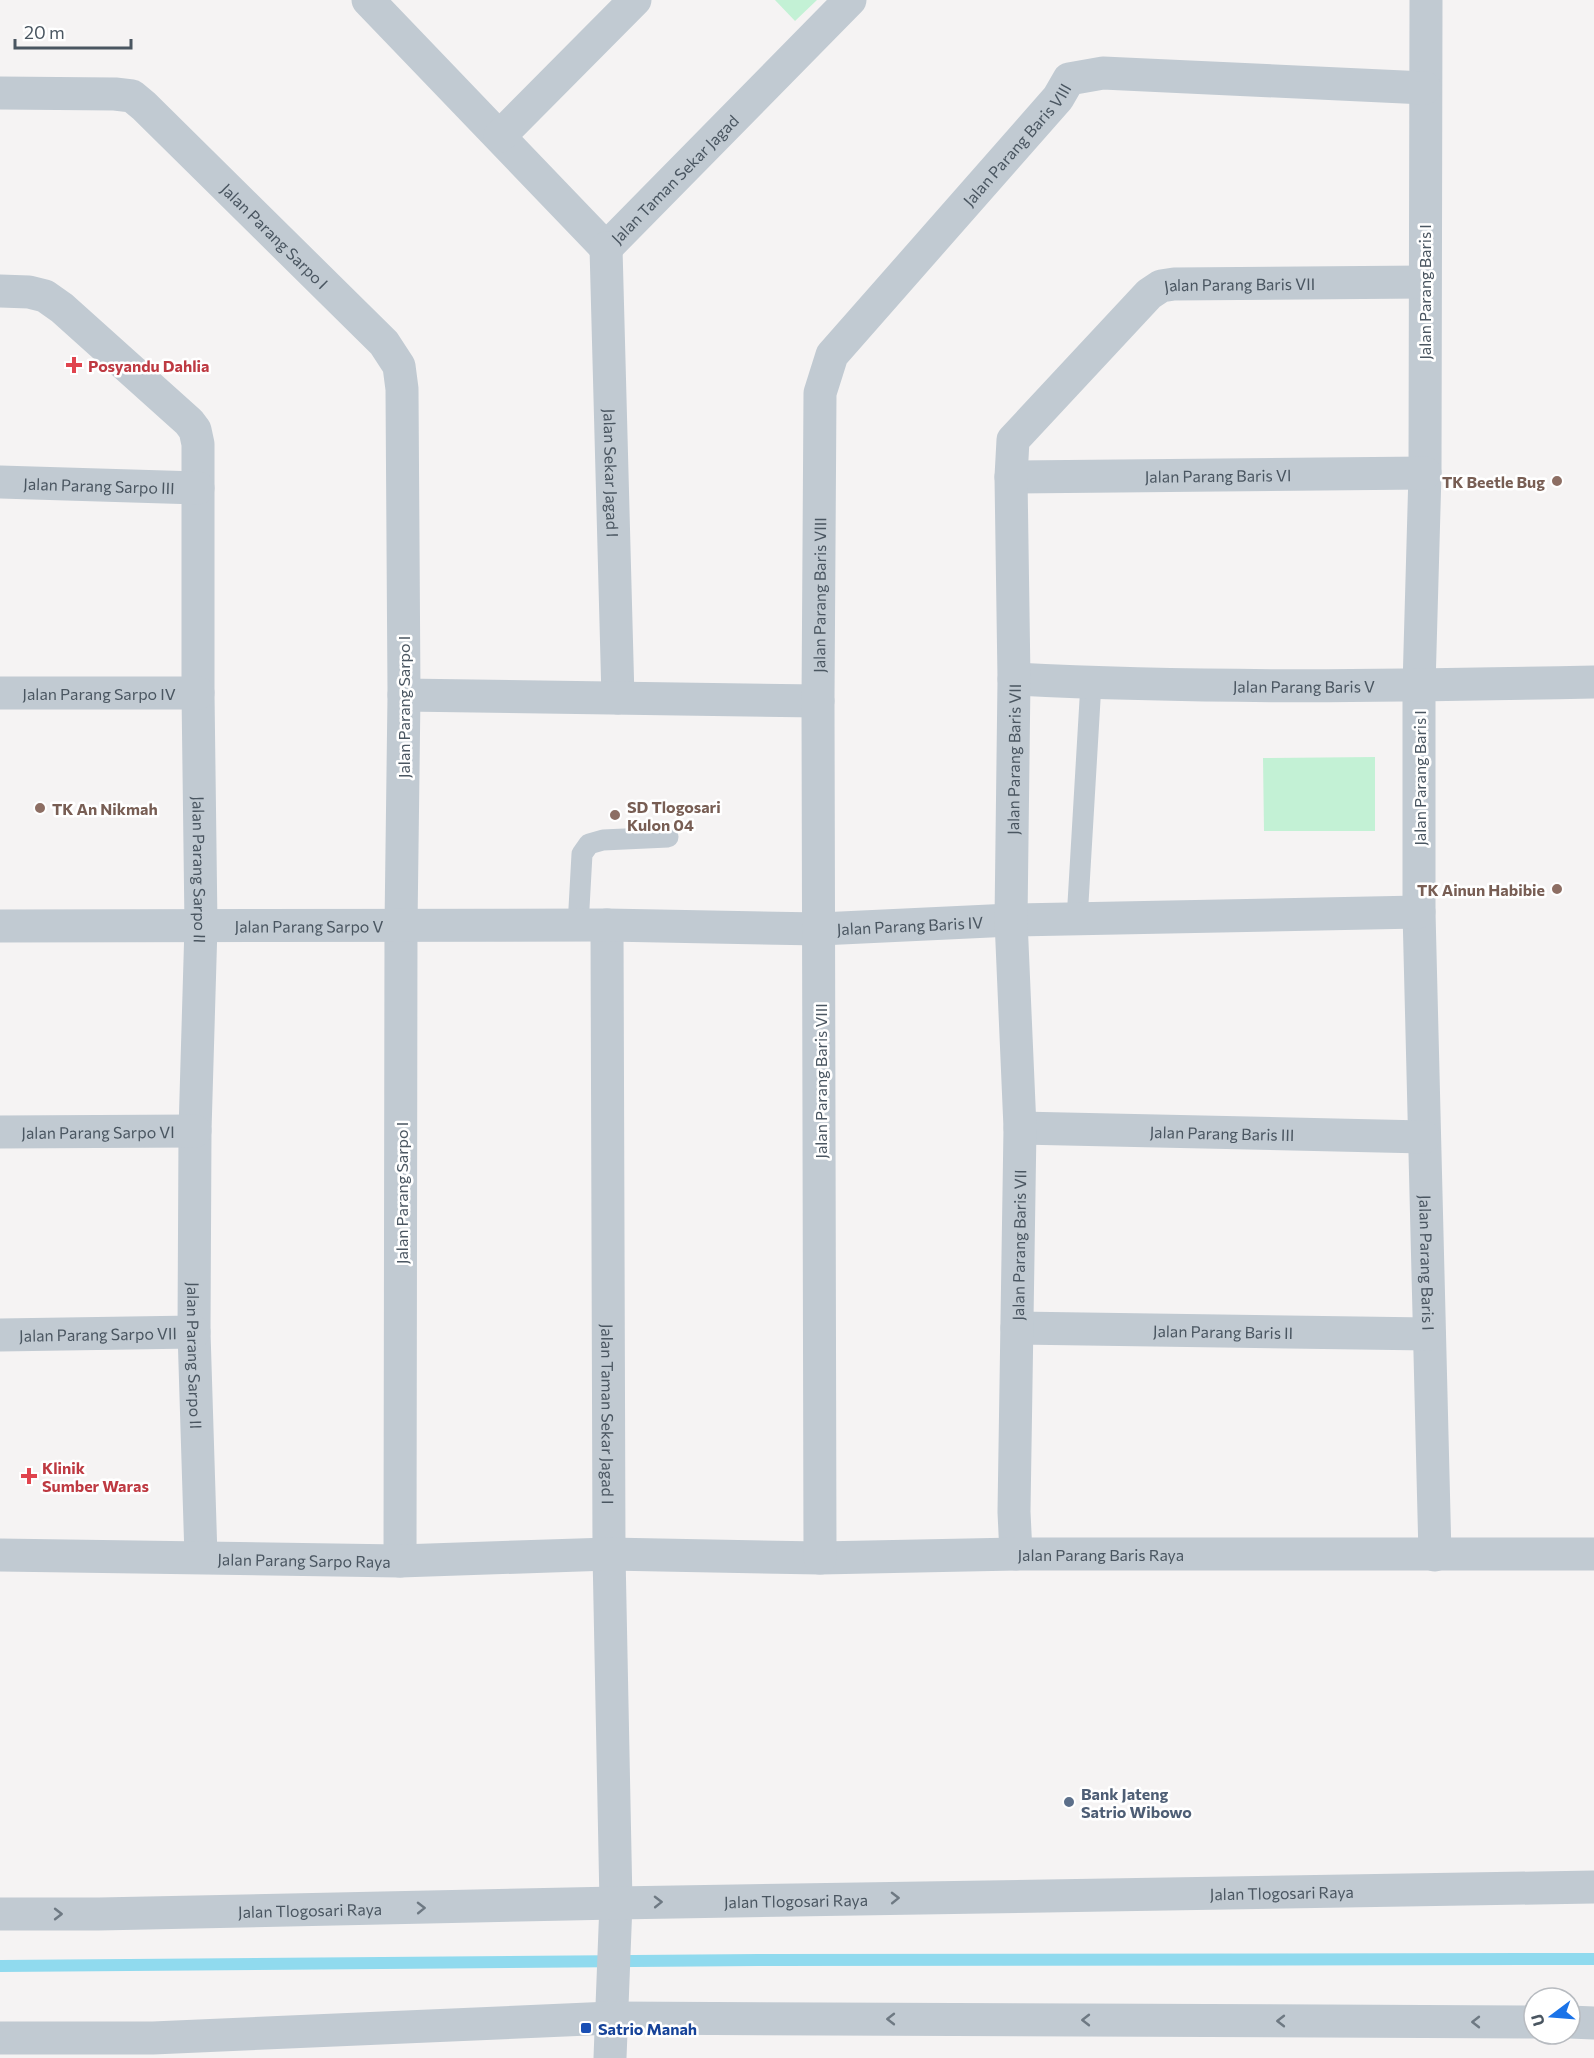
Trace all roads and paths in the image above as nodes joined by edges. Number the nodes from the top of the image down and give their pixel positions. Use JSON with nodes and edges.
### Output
{"nodes":[{"id":1,"x":368,"y":0,"type":"edge"},
{"id":2,"x":635,"y":0,"type":"edge"},
{"id":3,"x":850,"y":0,"type":"edge"},
{"id":4,"x":1426,"y":0,"type":"edge"},
{"id":5,"x":1425,"y":88,"type":"junction"},
{"id":6,"x":0,"y":93,"type":"edge"},
{"id":7,"x":500,"y":136,"type":"junction"},
{"id":8,"x":606,"y":248,"type":"junction"},
{"id":9,"x":1424,"y":282,"type":"junction"},
{"id":10,"x":0,"y":291,"type":"edge"},
{"id":11,"x":1425,"y":473,"type":"junction"},
{"id":12,"x":1011,"y":477,"type":"junction"},
{"id":13,"x":0,"y":482,"type":"edge"},
{"id":14,"x":198,"y":488,"type":"junction"},
{"id":15,"x":1014,"y":679,"type":"junction"},
{"id":16,"x":1594,"y":682,"type":"edge"},
{"id":17,"x":1091,"y":683,"type":"junction"},
{"id":18,"x":1419,"y":686,"type":"junction"},
{"id":19,"x":0,"y":693,"type":"edge"},
{"id":20,"x":198,"y":693,"type":"junction"},
{"id":21,"x":404,"y":695,"type":"junction"},
{"id":22,"x":618,"y":698,"type":"junction"},
{"id":23,"x":818,"y":701,"type":"junction"},
{"id":24,"x":668,"y":837,"type":"dead end"},
{"id":25,"x":1419,"y":912,"type":"junction"},
{"id":26,"x":1011,"y":920,"type":"junction"},
{"id":27,"x":1077,"y":920,"type":"junction"},
{"id":28,"x":0,"y":926,"type":"edge"},
{"id":29,"x":201,"y":926,"type":"junction"},
{"id":30,"x":401,"y":926,"type":"junction"},
{"id":31,"x":592,"y":926,"type":"junction"},
{"id":32,"x":820,"y":929,"type":"junction"},
{"id":33,"x":1020,"y":1128,"type":"junction"},
{"id":34,"x":195,"y":1131,"type":"junction"},
{"id":35,"x":0,"y":1132,"type":"edge"},
{"id":36,"x":1424,"y":1137,"type":"junction"},
{"id":37,"x":1017,"y":1328,"type":"junction"},
{"id":38,"x":194,"y":1332,"type":"junction"},
{"id":39,"x":1429,"y":1334,"type":"junction"},
{"id":40,"x":0,"y":1335,"type":"edge"},
{"id":41,"x":609,"y":1554,"type":"junction"},
{"id":42,"x":1016,"y":1554,"type":"junction"},
{"id":43,"x":1594,"y":1554,"type":"edge"},
{"id":44,"x":0,"y":1555,"type":"edge"},
{"id":45,"x":1435,"y":1555,"type":"junction"},
{"id":46,"x":201,"y":1557,"type":"junction"},
{"id":47,"x":820,"y":1558,"type":"junction"},
{"id":48,"x":400,"y":1561,"type":"junction"},
{"id":49,"x":1594,"y":1887,"type":"edge"},
{"id":50,"x":616,"y":1911,"type":"junction"},
{"id":51,"x":0,"y":1914,"type":"edge"},
{"id":52,"x":612,"y":2007,"type":"junction"},
{"id":53,"x":1522,"y":2022,"type":"edge"},
{"id":54,"x":0,"y":2038,"type":"edge"},
{"id":55,"x":610,"y":2058,"type":"edge"}],
"edges":[{"from":1,"to":7,"type":"street","name":"Jalan Taman Sekar Jagad"},
{"from":2,"to":7,"type":"street"},
{"from":3,"to":8,"type":"street","name":"Jalan Taman Sekar Jagad"},
{"from":4,"to":5,"type":"street","name":"Jalan Parang Baris I"},
{"from":5,"to":9,"type":"street","name":"Jalan Parang Baris I"},
{"from":5,"to":23,"type":"street","name":"Jalan Parang Baris VIII"},
{"from":6,"to":21,"type":"street","name":"Jalan Parang Sarpo I"},
{"from":7,"to":8,"type":"street","name":"Jalan Taman Sekar Jagad"},
{"from":8,"to":22,"type":"street","name":"Jalan Sekar Jagad I"},
{"from":9,"to":11,"type":"street","name":"Jalan Parang Baris I"},
{"from":9,"to":12,"type":"street","name":"Jalan Parang Baris VII"},
{"from":10,"to":14,"type":"street","name":"Jalan Parang Sarpo II"},
{"from":11,"to":12,"type":"street","name":"Jalan Parang Baris VI"},
{"from":11,"to":18,"type":"street","name":"Jalan Parang Baris I"},
{"from":12,"to":15,"type":"street","name":"Jalan Parang Baris VII"},
{"from":13,"to":14,"type":"street","name":"Jalan Parang Sarpo III"},
{"from":14,"to":20,"type":"street","name":"Jalan Parang Sarpo II"},
{"from":15,"to":17,"type":"street","name":"Jalan Parang Baris V"},
{"from":15,"to":26,"type":"street","name":"Jalan Parang Baris VII"},
{"from":16,"to":18,"type":"street","name":"Jalan Parang Baris V"},
{"from":17,"to":18,"type":"street","name":"Jalan Parang Baris V"},
{"from":17,"to":27,"type":"lane"},
{"from":18,"to":25,"type":"street","name":"Jalan Parang Baris I"},
{"from":19,"to":20,"type":"street","name":"Jalan Parang Sarpo IV"},
{"from":20,"to":29,"type":"street","name":"Jalan Parang Sarpo II"},
{"from":21,"to":22,"type":"street"},
{"from":21,"to":30,"type":"street","name":"Jalan Parang Sarpo I"},
{"from":22,"to":23,"type":"street"},
{"from":23,"to":32,"type":"street","name":"Jalan Parang Baris VIII"},
{"from":24,"to":31,"type":"lane"},
{"from":25,"to":27,"type":"street","name":"Jalan Parang Baris IV"},
{"from":25,"to":36,"type":"street","name":"Jalan Parang Baris I"},
{"from":26,"to":27,"type":"street","name":"Jalan Parang Baris IV"},
{"from":26,"to":32,"type":"street","name":"Jalan Parang Baris IV"},
{"from":26,"to":33,"type":"street","name":"Jalan Parang Baris VII"},
{"from":28,"to":29,"type":"street","name":"Jalan Parang Sarpo V"},
{"from":29,"to":30,"type":"street","name":"Jalan Parang Sarpo V"},
{"from":29,"to":34,"type":"street","name":"Jalan Parang Sarpo II"},
{"from":30,"to":31,"type":"street","name":"Jalan Parang Baris IV"},
{"from":30,"to":48,"type":"street","name":"Jalan Parang Sarpo I"},
{"from":31,"to":32,"type":"street","name":"Jalan Parang Baris IV"},
{"from":31,"to":41,"type":"street","name":"Jalan Taman Sekar Jagad I"},
{"from":32,"to":47,"type":"street","name":"Jalan Parang Baris VIII"},
{"from":33,"to":36,"type":"street","name":"Jalan Parang Baris III"},
{"from":33,"to":37,"type":"street","name":"Jalan Parang Baris VII"},
{"from":34,"to":35,"type":"street","name":"Jalan Parang Sarpo VI"},
{"from":34,"to":38,"type":"street","name":"Jalan Parang Sarpo II"},
{"from":36,"to":39,"type":"street","name":"Jalan Parang Baris I"},
{"from":37,"to":39,"type":"street","name":"Jalan Parang Baris II"},
{"from":37,"to":42,"type":"street","name":"Jalan Parang Baris VII"},
{"from":38,"to":40,"type":"street","name":"Jalan Parang Sarpo VII"},
{"from":38,"to":46,"type":"street","name":"Jalan Parang Sarpo II"},
{"from":39,"to":45,"type":"street","name":"Jalan Parang Baris I"},
{"from":41,"to":47,"type":"street","name":"Jalan Parang Baris Raya"},
{"from":41,"to":48,"type":"street","name":"Jalan Parang Sarpo Raya"},
{"from":41,"to":50,"type":"street","name":"Jalan Taman Sekar Jagad I"},
{"from":42,"to":45,"type":"street","name":"Jalan Parang Baris Raya"},
{"from":42,"to":47,"type":"street","name":"Jalan Parang Baris Raya"},
{"from":43,"to":45,"type":"street","name":"Jalan Parang Baris Raya"},
{"from":44,"to":46,"type":"street","name":"Jalan Parang Sarpo Raya"},
{"from":46,"to":48,"type":"street","name":"Jalan Parang Sarpo Raya"},
{"from":50,"to":49,"type":"street","name":"Jalan Tlogosari Raya","one_way":true},
{"from":51,"to":50,"type":"street","name":"Jalan Tlogosari Raya","one_way":true},
{"from":50,"to":52,"type":"street","name":"Jalan Taman Sekar Jagad I"},
{"from":53,"to":52,"type":"street","one_way":true},
{"from":52,"to":54,"type":"street"},
{"from":52,"to":55,"type":"street","name":"Jalan Taman Sekar Jagad I"}]}
